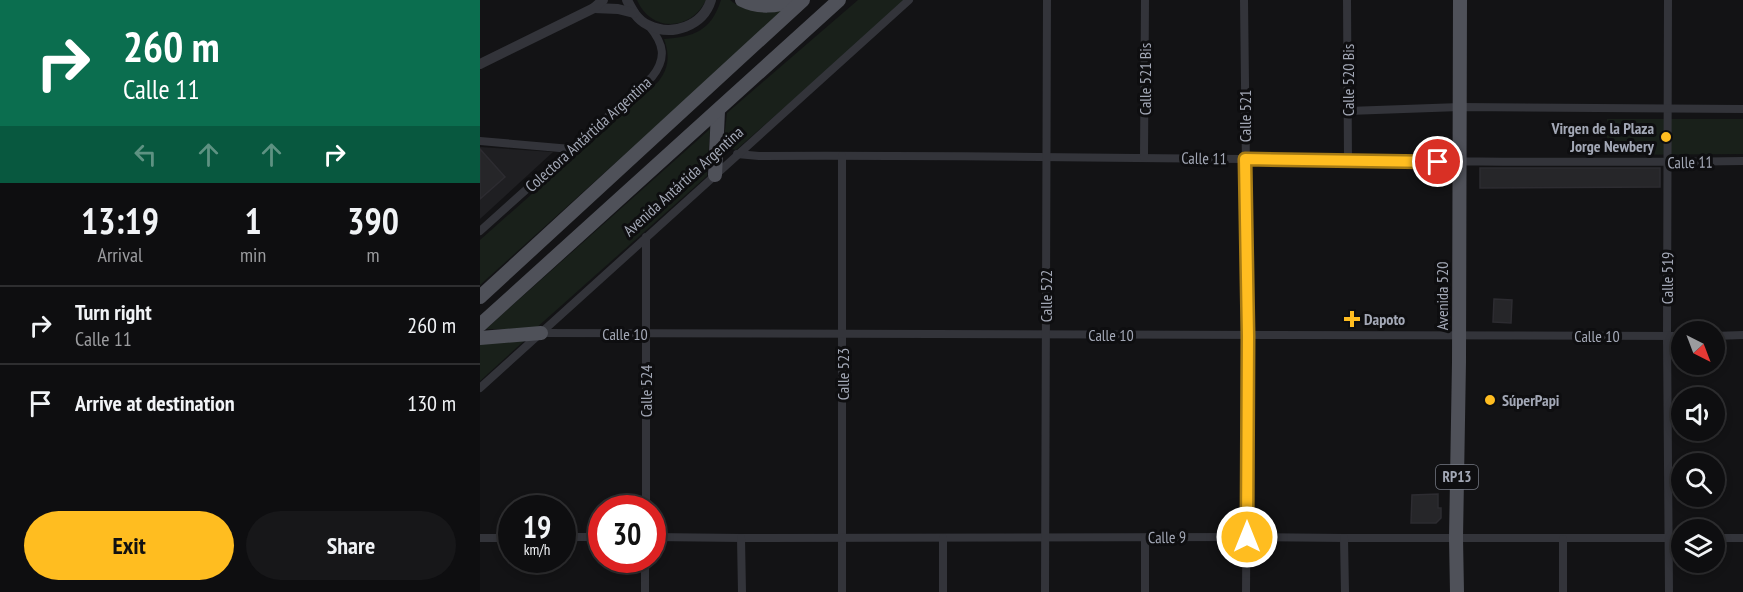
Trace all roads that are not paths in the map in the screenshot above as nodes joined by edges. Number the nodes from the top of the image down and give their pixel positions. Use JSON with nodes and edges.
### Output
{"nodes":[{"id":1,"x":603,"y":0,"type":"edge"},
{"id":2,"x":627,"y":0,"type":"edge"},
{"id":3,"x":711,"y":0,"type":"edge"},
{"id":4,"x":741,"y":0,"type":"edge"},
{"id":5,"x":793,"y":0,"type":"edge"},
{"id":6,"x":803,"y":0,"type":"edge"},
{"id":7,"x":839,"y":0,"type":"edge"},
{"id":8,"x":909,"y":0,"type":"edge"},
{"id":9,"x":1047,"y":0,"type":"edge"},
{"id":10,"x":1145,"y":0,"type":"edge"},
{"id":11,"x":1245,"y":0,"type":"edge"},
{"id":12,"x":1347,"y":0,"type":"edge"},
{"id":13,"x":1460,"y":0,"type":"edge"},
{"id":14,"x":1668,"y":0,"type":"edge"},
{"id":15,"x":594,"y":8,"type":"junction"},
{"id":16,"x":634,"y":14,"type":"junction"},
{"id":17,"x":649,"y":26,"type":"junction"},
{"id":18,"x":480,"y":64,"type":"edge"},
{"id":19,"x":1460,"y":107,"type":"junction"},
{"id":20,"x":1743,"y":109,"type":"edge"},
{"id":21,"x":1667,"y":110,"type":"junction"},
{"id":22,"x":718,"y":111,"type":"junction"},
{"id":23,"x":1348,"y":111,"type":"junction"},
{"id":24,"x":480,"y":141,"type":"edge"},
{"id":25,"x":571,"y":149,"type":"junction"},
{"id":26,"x":737,"y":154,"type":"junction"},
{"id":27,"x":842,"y":156,"type":"junction"},
{"id":28,"x":1047,"y":157,"type":"junction"},
{"id":29,"x":1144,"y":157,"type":"junction"},
{"id":30,"x":1245,"y":159,"type":"junction"},
{"id":31,"x":1348,"y":160,"type":"junction"},
{"id":32,"x":1743,"y":161,"type":"edge"},
{"id":33,"x":1460,"y":162,"type":"junction"},
{"id":34,"x":1668,"y":162,"type":"junction"},
{"id":35,"x":715,"y":175,"type":"junction"},
{"id":36,"x":480,"y":231,"type":"edge"},
{"id":37,"x":646,"y":237,"type":"junction"},
{"id":38,"x":482,"y":293,"type":"edge"},
{"id":39,"x":480,"y":325,"type":"edge"},
{"id":40,"x":541,"y":333,"type":"junction"},
{"id":41,"x":646,"y":334,"type":"junction"},
{"id":42,"x":1046,"y":334,"type":"junction"},
{"id":43,"x":843,"y":335,"type":"junction"},
{"id":44,"x":1743,"y":335,"type":"edge"},
{"id":45,"x":1248,"y":336,"type":"junction"},
{"id":46,"x":1459,"y":336,"type":"junction"},
{"id":47,"x":1667,"y":336,"type":"junction"},
{"id":48,"x":1671,"y":336,"type":"edge"},
{"id":49,"x":1725,"y":336,"type":"edge"},
{"id":50,"x":480,"y":338,"type":"edge"},
{"id":51,"x":480,"y":388,"type":"edge"},
{"id":52,"x":646,"y":495,"type":"edge"},
{"id":53,"x":666,"y":537,"type":"edge"},
{"id":54,"x":1045,"y":537,"type":"junction"},
{"id":55,"x":1247,"y":537,"type":"junction"},
{"id":56,"x":480,"y":538,"type":"edge"},
{"id":57,"x":498,"y":538,"type":"edge"},
{"id":58,"x":741,"y":538,"type":"junction"},
{"id":59,"x":842,"y":538,"type":"junction"},
{"id":60,"x":944,"y":538,"type":"junction"},
{"id":61,"x":1145,"y":538,"type":"junction"},
{"id":62,"x":1344,"y":538,"type":"junction"},
{"id":63,"x":1456,"y":538,"type":"junction"},
{"id":64,"x":1563,"y":538,"type":"junction"},
{"id":65,"x":1669,"y":538,"type":"junction"},
{"id":66,"x":1725,"y":538,"type":"edge"},
{"id":67,"x":1743,"y":538,"type":"edge"},
{"id":68,"x":645,"y":573,"type":"edge"},
{"id":69,"x":645,"y":592,"type":"edge"},
{"id":70,"x":742,"y":592,"type":"edge"},
{"id":71,"x":842,"y":592,"type":"edge"},
{"id":72,"x":943,"y":592,"type":"edge"},
{"id":73,"x":1045,"y":592,"type":"edge"},
{"id":74,"x":1145,"y":592,"type":"edge"},
{"id":75,"x":1246,"y":592,"type":"edge"},
{"id":76,"x":1345,"y":592,"type":"edge"},
{"id":77,"x":1457,"y":592,"type":"edge"},
{"id":78,"x":1563,"y":592,"type":"edge"},
{"id":79,"x":1669,"y":592,"type":"edge"}],
"edges":[{"from":1,"to":15,"type":"street"},
{"from":2,"to":16,"type":"street"},
{"from":3,"to":17,"type":"street"},
{"from":4,"to":5,"type":"main road"},
{"from":6,"to":38,"type":"main road"},
{"from":7,"to":22,"type":"main road","name":"Avenida Antártida Argentina"},
{"from":8,"to":26,"type":"street","name":"Avenida Antártida Argentina"},
{"from":9,"to":28,"type":"street","name":"Calle 522"},
{"from":10,"to":29,"type":"street","name":"Calle 521 Bis"},
{"from":11,"to":30,"type":"street","name":"Calle 521"},
{"from":12,"to":23,"type":"street","name":"Calle 520 Bis"},
{"from":13,"to":19,"type":"main road","name":"Avenida 520","number":"RP13"},
{"from":14,"to":21,"type":"street","name":"Calle 519"},
{"from":15,"to":16,"type":"street"},
{"from":15,"to":18,"type":"street"},
{"from":16,"to":17,"type":"street"},
{"from":17,"to":25,"type":"street","name":"Colectora Antártida Argentina"},
{"from":19,"to":21,"type":"street"},
{"from":19,"to":23,"type":"street"},
{"from":19,"to":33,"type":"main road","name":"Avenida 520","number":"RP13"},
{"from":20,"to":21,"type":"street"},
{"from":21,"to":34,"type":"street","name":"Calle 519"},
{"from":22,"to":35,"type":"main road"},
{"from":22,"to":39,"type":"main road","name":"Avenida Antártida Argentina"},
{"from":23,"to":31,"type":"street","name":"Calle 520 Bis"},
{"from":24,"to":25,"type":"street"},
{"from":25,"to":36,"type":"street","name":"Colectora Antártida Argentina"},
{"from":26,"to":27,"type":"street","name":"Calle 11"},
{"from":26,"to":35,"type":"street","name":"Avenida Antártida Argentina"},
{"from":27,"to":28,"type":"street","name":"Calle 11"},
{"from":27,"to":43,"type":"street","name":"Calle 523"},
{"from":28,"to":29,"type":"street","name":"Calle 11"},
{"from":28,"to":42,"type":"street","name":"Calle 522"},
{"from":29,"to":30,"type":"street","name":"Calle 11"},
{"from":30,"to":31,"type":"street","name":"Calle 11"},
{"from":30,"to":45,"type":"street","name":"Calle 521"},
{"from":31,"to":33,"type":"street","name":"Calle 11"},
{"from":32,"to":34,"type":"street","name":"Calle 11"},
{"from":33,"to":34,"type":"street","name":"Calle 11"},
{"from":33,"to":46,"type":"main road","name":"Avenida 520","number":"RP13"},
{"from":34,"to":47,"type":"street","name":"Calle 519"},
{"from":35,"to":37,"type":"street","name":"Avenida Antártida Argentina"},
{"from":37,"to":40,"type":"street","name":"Avenida Antártida Argentina"},
{"from":37,"to":41,"type":"street","name":"Calle 524"},
{"from":40,"to":41,"type":"street","name":"Calle 10"},
{"from":40,"to":50,"type":"main road"},
{"from":40,"to":51,"type":"street","name":"Avenida Antártida Argentina"},
{"from":41,"to":43,"type":"street","name":"Calle 10"},
{"from":41,"to":52,"type":"street","name":"Calle 524"},
{"from":42,"to":43,"type":"street","name":"Calle 10"},
{"from":42,"to":45,"type":"street","name":"Calle 10"},
{"from":42,"to":54,"type":"street","name":"Calle 522"},
{"from":43,"to":59,"type":"street","name":"Calle 523"},
{"from":44,"to":49,"type":"street"},
{"from":45,"to":46,"type":"street","name":"Calle 10"},
{"from":45,"to":55,"type":"street","name":"Calle 521"},
{"from":46,"to":47,"type":"street","name":"Calle 10"},
{"from":46,"to":63,"type":"main road","name":"Avenida 520","number":"RP13"},
{"from":47,"to":48,"type":"street","name":"Calle 10"},
{"from":47,"to":65,"type":"street","name":"Calle 519"},
{"from":53,"to":58,"type":"street","name":"Calle 9"},
{"from":54,"to":60,"type":"street","name":"Calle 9"},
{"from":54,"to":61,"type":"street","name":"Calle 9"},
{"from":54,"to":73,"type":"street","name":"Calle 522"},
{"from":55,"to":61,"type":"street","name":"Calle 9"},
{"from":55,"to":62,"type":"street","name":"Calle 9"},
{"from":55,"to":75,"type":"street","name":"Calle 521"},
{"from":56,"to":57,"type":"street"},
{"from":58,"to":59,"type":"street","name":"Calle 9"},
{"from":58,"to":70,"type":"street"},
{"from":59,"to":60,"type":"street","name":"Calle 9"},
{"from":59,"to":71,"type":"street","name":"Calle 523"},
{"from":60,"to":72,"type":"street"},
{"from":61,"to":74,"type":"street"},
{"from":62,"to":63,"type":"street","name":"Calle 9"},
{"from":62,"to":76,"type":"street"},
{"from":63,"to":64,"type":"street","name":"Calle 9"},
{"from":63,"to":77,"type":"main road","name":"Avenida 520","number":"RP13"},
{"from":64,"to":65,"type":"street","name":"Calle 9"},
{"from":64,"to":78,"type":"street"},
{"from":65,"to":79,"type":"street","name":"Calle 519"},
{"from":66,"to":67,"type":"street"},
{"from":68,"to":69,"type":"street"}]}
